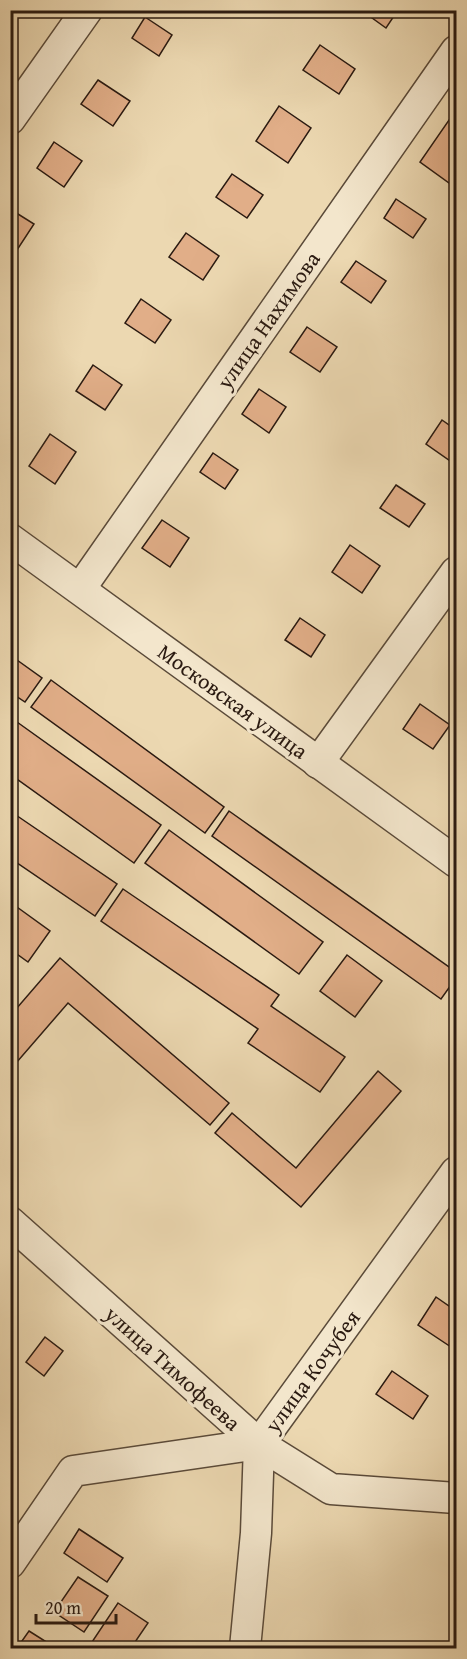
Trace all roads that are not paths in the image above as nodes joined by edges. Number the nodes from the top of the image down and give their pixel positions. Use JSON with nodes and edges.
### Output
{"nodes":[{"id":1,"x":87,"y":10,"type":"edge"},
{"id":2,"x":456,"y":51,"type":"edge"},
{"id":3,"x":10,"y":119,"type":"edge"},
{"id":4,"x":10,"y":539,"type":"edge"},
{"id":5,"x":456,"y":572,"type":"edge"},
{"id":6,"x":80,"y":589,"type":"junction"},
{"id":7,"x":318,"y":763,"type":"junction"},
{"id":8,"x":456,"y":862,"type":"edge"},
{"id":9,"x":456,"y":1172,"type":"edge"},
{"id":10,"x":10,"y":1222,"type":"edge"},
{"id":11,"x":259,"y":1444,"type":"junction"},
{"id":12,"x":456,"y":1498,"type":"edge"},
{"id":13,"x":10,"y":1563,"type":"edge"},
{"id":14,"x":244,"y":1648,"type":"edge"}],
"edges":[{"from":1,"to":3,"type":"street"},
{"from":2,"to":6,"type":"street","name":"улица Нахимова"},
{"from":4,"to":6,"type":"street","name":"Московская улица"},
{"from":5,"to":7,"type":"street"},
{"from":6,"to":7,"type":"street","name":"Московская улица"},
{"from":7,"to":8,"type":"street","name":"Московская улица"},
{"from":9,"to":11,"type":"street","name":"улица Кочубея"},
{"from":10,"to":11,"type":"street","name":"улица Тимофеева"},
{"from":11,"to":12,"type":"street","name":"улица Тимофеева"},
{"from":11,"to":13,"type":"street","name":"улица Кочубея"},
{"from":11,"to":14,"type":"street"}]}
